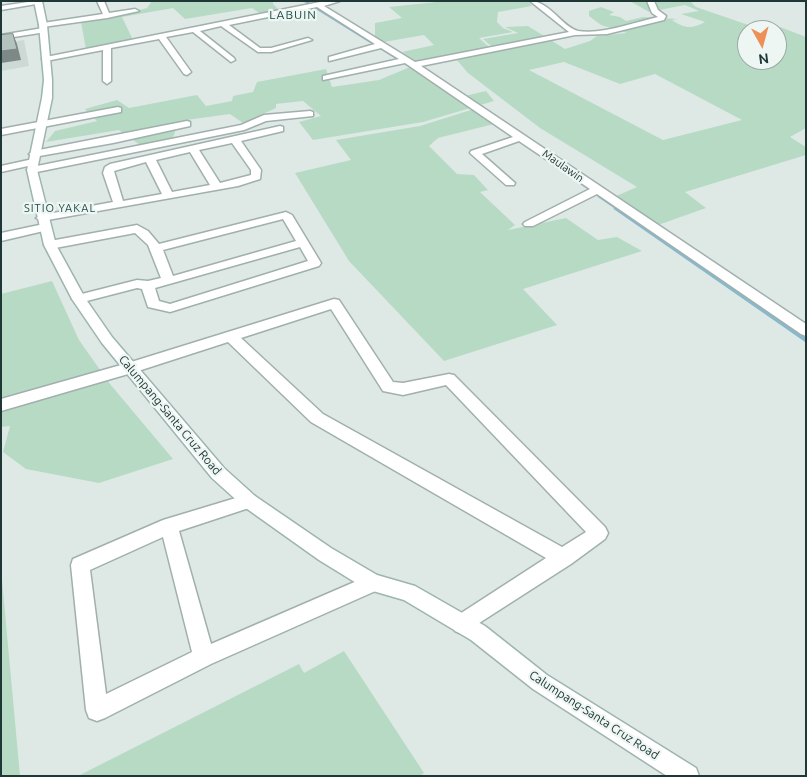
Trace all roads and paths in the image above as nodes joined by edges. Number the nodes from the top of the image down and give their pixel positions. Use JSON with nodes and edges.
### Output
{"nodes":[{"id":1,"x":100,"y":1,"type":"edge"},
{"id":2,"x":300,"y":1,"type":"edge"},
{"id":3,"x":336,"y":1,"type":"edge"},
{"id":4,"x":533,"y":1,"type":"edge"},
{"id":5,"x":650,"y":1,"type":"edge"},
{"id":6,"x":38,"y":2,"type":"edge"},
{"id":7,"x":313,"y":6,"type":"junction"},
{"id":8,"x":1,"y":8,"type":"edge"},
{"id":9,"x":136,"y":11,"type":"dead end"},
{"id":10,"x":107,"y":16,"type":"junction"},
{"id":11,"x":223,"y":24,"type":"junction"},
{"id":12,"x":43,"y":28,"type":"junction"},
{"id":13,"x":195,"y":30,"type":"junction"},
{"id":14,"x":575,"y":33,"type":"junction"},
{"id":15,"x":161,"y":36,"type":"junction"},
{"id":16,"x":1,"y":37,"type":"edge"},
{"id":17,"x":308,"y":40,"type":"dead end"},
{"id":18,"x":382,"y":45,"type":"junction"},
{"id":19,"x":107,"y":47,"type":"junction"},
{"id":20,"x":46,"y":58,"type":"junction"},
{"id":21,"x":332,"y":59,"type":"dead end"},
{"id":22,"x":231,"y":60,"type":"dead end"},
{"id":23,"x":411,"y":62,"type":"junction"},
{"id":24,"x":187,"y":72,"type":"dead end"},
{"id":25,"x":326,"y":78,"type":"dead end"},
{"id":26,"x":107,"y":81,"type":"dead end"},
{"id":27,"x":118,"y":110,"type":"dead end"},
{"id":28,"x":310,"y":114,"type":"dead end"},
{"id":29,"x":187,"y":124,"type":"dead end"},
{"id":30,"x":41,"y":126,"type":"junction"},
{"id":31,"x":280,"y":129,"type":"dead end"},
{"id":32,"x":1,"y":132,"type":"edge"},
{"id":33,"x":522,"y":137,"type":"junction"},
{"id":34,"x":235,"y":140,"type":"junction"},
{"id":35,"x":194,"y":150,"type":"junction"},
{"id":36,"x":150,"y":159,"type":"junction"},
{"id":37,"x":33,"y":162,"type":"junction"},
{"id":38,"x":1,"y":169,"type":"edge"},
{"id":39,"x":510,"y":183,"type":"dead end"},
{"id":40,"x":217,"y":187,"type":"junction"},
{"id":41,"x":597,"y":190,"type":"junction"},
{"id":42,"x":169,"y":196,"type":"junction"},
{"id":43,"x":119,"y":204,"type":"junction"},
{"id":44,"x":43,"y":223,"type":"junction"},
{"id":45,"x":529,"y":224,"type":"dead end"},
{"id":46,"x":1,"y":237,"type":"edge"},
{"id":47,"x":302,"y":243,"type":"junction"},
{"id":48,"x":50,"y":245,"type":"junction"},
{"id":49,"x":156,"y":248,"type":"junction"},
{"id":50,"x":168,"y":281,"type":"junction"},
{"id":51,"x":148,"y":285,"type":"junction"},
{"id":52,"x":79,"y":299,"type":"junction"},
{"id":53,"x":806,"y":331,"type":"edge"},
{"id":54,"x":232,"y":337,"type":"junction"},
{"id":55,"x":130,"y":368,"type":"junction"},
{"id":56,"x":1,"y":405,"type":"edge"},
{"id":57,"x":250,"y":501,"type":"junction"},
{"id":58,"x":169,"y":526,"type":"junction"},
{"id":59,"x":564,"y":558,"type":"junction"},
{"id":60,"x":373,"y":583,"type":"junction"},
{"id":61,"x":462,"y":624,"type":"junction"},
{"id":62,"x":204,"y":657,"type":"junction"},
{"id":63,"x":688,"y":776,"type":"edge"}],
"edges":[{"from":1,"to":10,"type":"street"},
{"from":2,"to":7,"type":"street","name":"Maulawin"},
{"from":3,"to":7,"type":"street"},
{"from":4,"to":14,"type":"street"},
{"from":5,"to":14,"type":"street"},
{"from":6,"to":8,"type":"street"},
{"from":6,"to":12,"type":"street","name":"Calumpang-Santa Cruz Road"},
{"from":7,"to":11,"type":"street"},
{"from":7,"to":18,"type":"street","name":"Maulawin"},
{"from":9,"to":10,"type":"street"},
{"from":10,"to":12,"type":"street"},
{"from":11,"to":13,"type":"street"},
{"from":11,"to":17,"type":"street"},
{"from":12,"to":16,"type":"street"},
{"from":12,"to":20,"type":"street","name":"Calumpang-Santa Cruz Road"},
{"from":13,"to":15,"type":"street"},
{"from":13,"to":22,"type":"street"},
{"from":14,"to":23,"type":"street"},
{"from":15,"to":19,"type":"street"},
{"from":15,"to":24,"type":"street"},
{"from":18,"to":21,"type":"street"},
{"from":18,"to":23,"type":"street","name":"Maulawin"},
{"from":19,"to":20,"type":"street"},
{"from":19,"to":26,"type":"street"},
{"from":20,"to":30,"type":"street","name":"Calumpang-Santa Cruz Road"},
{"from":23,"to":25,"type":"street"},
{"from":23,"to":33,"type":"street","name":"Maulawin"},
{"from":27,"to":30,"type":"street"},
{"from":28,"to":37,"type":"street"},
{"from":29,"to":37,"type":"street"},
{"from":30,"to":32,"type":"street"},
{"from":30,"to":37,"type":"street","name":"Calumpang-Santa Cruz Road"},
{"from":31,"to":34,"type":"street"},
{"from":33,"to":39,"type":"street"},
{"from":33,"to":41,"type":"street","name":"Maulawin"},
{"from":34,"to":35,"type":"street"},
{"from":34,"to":40,"type":"street"},
{"from":35,"to":36,"type":"street"},
{"from":35,"to":40,"type":"street"},
{"from":36,"to":42,"type":"street"},
{"from":36,"to":43,"type":"street"},
{"from":37,"to":38,"type":"street"},
{"from":37,"to":44,"type":"street","name":"Calumpang-Santa Cruz Road"},
{"from":40,"to":42,"type":"street"},
{"from":41,"to":45,"type":"street"},
{"from":41,"to":53,"type":"street","name":"Maulawin"},
{"from":42,"to":43,"type":"street"},
{"from":43,"to":44,"type":"street"},
{"from":44,"to":46,"type":"street"},
{"from":44,"to":48,"type":"street","name":"Calumpang-Santa Cruz Road"},
{"from":47,"to":49,"type":"street"},
{"from":47,"to":50,"type":"street"},
{"from":47,"to":51,"type":"street"},
{"from":48,"to":49,"type":"street"},
{"from":48,"to":52,"type":"street","name":"Calumpang-Santa Cruz Road"},
{"from":49,"to":50,"type":"street"},
{"from":50,"to":51,"type":"street"},
{"from":51,"to":52,"type":"street"},
{"from":52,"to":55,"type":"street","name":"Calumpang-Santa Cruz Road"},
{"from":54,"to":55,"type":"street"},
{"from":54,"to":59,"type":"street"},
{"from":54,"to":59,"type":"street"},
{"from":55,"to":56,"type":"street"},
{"from":55,"to":57,"type":"street","name":"Calumpang-Santa Cruz Road"},
{"from":57,"to":58,"type":"street"},
{"from":57,"to":60,"type":"street","name":"Calumpang-Santa Cruz Road"},
{"from":58,"to":62,"type":"street"},
{"from":58,"to":62,"type":"street"},
{"from":59,"to":61,"type":"street"},
{"from":60,"to":61,"type":"street","name":"Calumpang-Santa Cruz Road"},
{"from":60,"to":62,"type":"street"},
{"from":61,"to":63,"type":"street","name":"Calumpang-Santa Cruz Road"}]}
